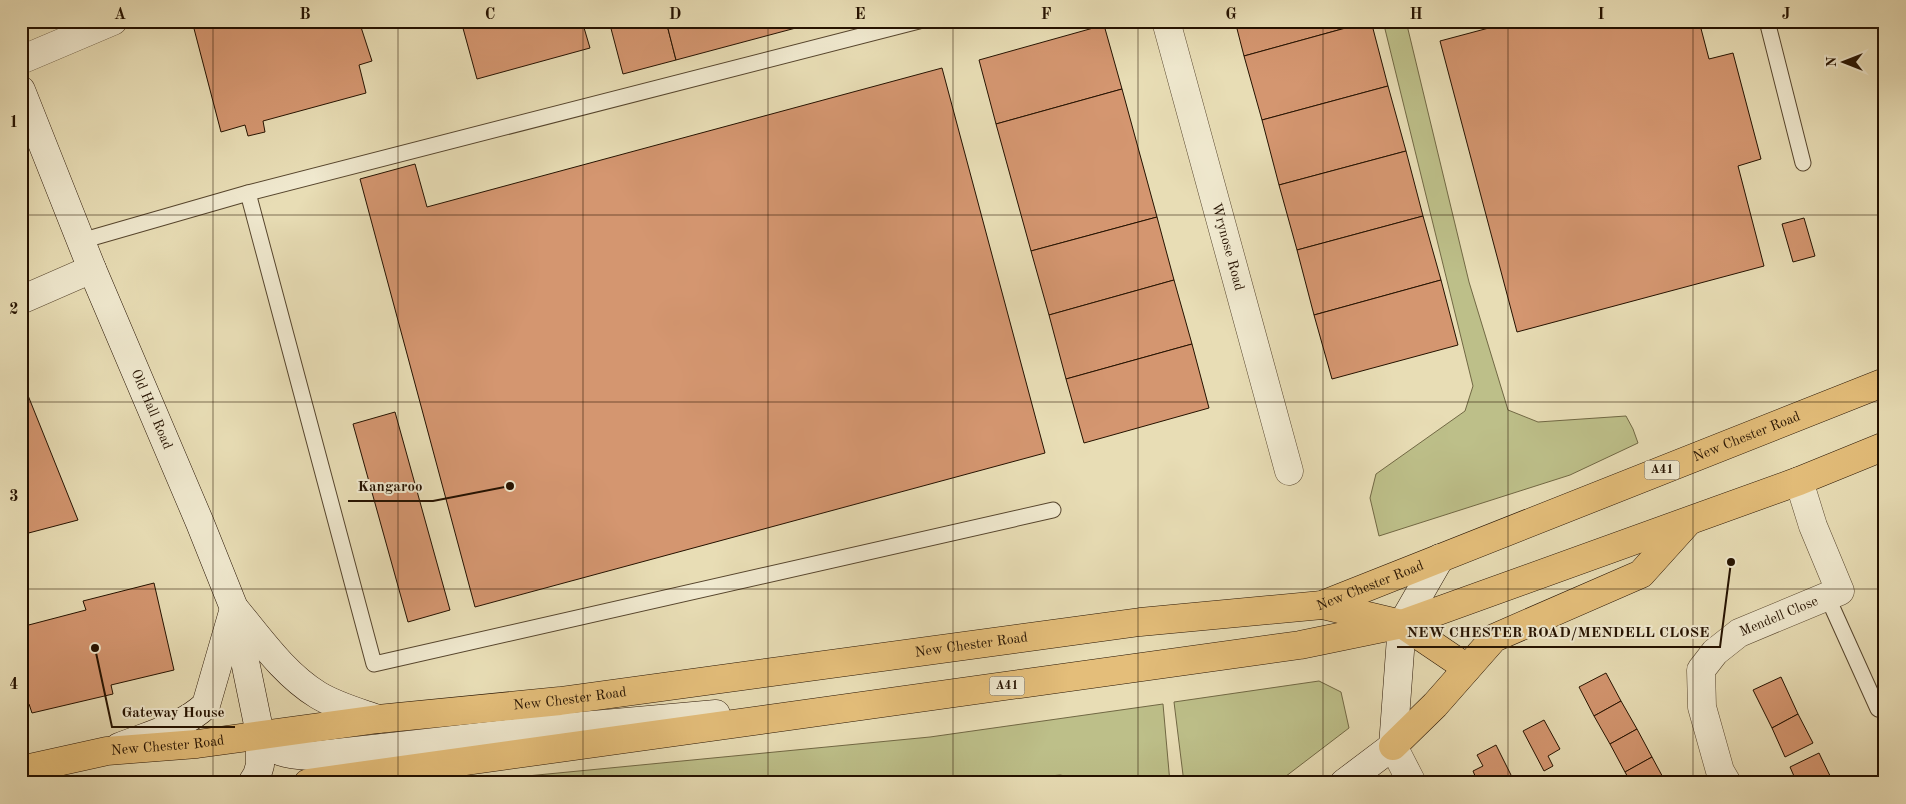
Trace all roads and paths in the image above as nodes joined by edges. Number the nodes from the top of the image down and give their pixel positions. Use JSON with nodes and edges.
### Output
{"nodes":[{"id":1,"x":113,"y":21,"type":"edge"},
{"id":2,"x":919,"y":21,"type":"edge"},
{"id":3,"x":1166,"y":21,"type":"edge"},
{"id":4,"x":1767,"y":21,"type":"edge"},
{"id":5,"x":21,"y":60,"type":"edge"},
{"id":6,"x":21,"y":90,"type":"edge"},
{"id":7,"x":1803,"y":163,"type":"dead end"},
{"id":8,"x":248,"y":193,"type":"junction"},
{"id":9,"x":81,"y":240,"type":"junction"},
{"id":10,"x":92,"y":269,"type":"junction"},
{"id":11,"x":21,"y":300,"type":"edge"},
{"id":12,"x":1885,"y":382,"type":"edge"},
{"id":13,"x":1885,"y":446,"type":"edge"},
{"id":14,"x":1290,"y":471,"type":"dead end"},
{"id":15,"x":1799,"y":481,"type":"junction"},
{"id":16,"x":1053,"y":510,"type":"dead end"},
{"id":17,"x":1690,"y":520,"type":"junction"},
{"id":18,"x":1440,"y":558,"type":"junction"},
{"id":19,"x":1827,"y":596,"type":"junction"},
{"id":20,"x":1322,"y":605,"type":"junction"},
{"id":21,"x":234,"y":608,"type":"junction"},
{"id":22,"x":1402,"y":624,"type":"junction"},
{"id":23,"x":1467,"y":668,"type":"junction"},
{"id":24,"x":933,"y":696,"type":"junction"},
{"id":25,"x":1878,"y":709,"type":"dead end"},
{"id":26,"x":378,"y":719,"type":"junction"},
{"id":27,"x":260,"y":734,"type":"junction"},
{"id":28,"x":1393,"y":746,"type":"junction"},
{"id":29,"x":107,"y":751,"type":"junction"},
{"id":30,"x":21,"y":770,"type":"edge"},
{"id":31,"x":416,"y":775,"type":"edge"},
{"id":32,"x":252,"y":783,"type":"edge"},
{"id":33,"x":308,"y":783,"type":"edge"},
{"id":34,"x":1344,"y":783,"type":"edge"},
{"id":35,"x":1412,"y":783,"type":"edge"},
{"id":36,"x":1727,"y":783,"type":"edge"}],
"edges":[{"from":1,"to":5,"type":"street"},
{"from":2,"to":8,"type":"lane"},
{"from":3,"to":14,"type":"street","name":"Wrynose Road"},
{"from":4,"to":7,"type":"lane"},
{"from":6,"to":9,"type":"street","name":"Old Hall Road"},
{"from":8,"to":9,"type":"lane"},
{"from":8,"to":16,"type":"lane"},
{"from":9,"to":10,"type":"street","name":"Old Hall Road"},
{"from":10,"to":11,"type":"street"},
{"from":10,"to":21,"type":"street","name":"Old Hall Road"},
{"from":12,"to":18,"type":"highway","name":"New Chester Road","number":"A41"},
{"from":13,"to":15,"type":"highway","number":"A41"},
{"from":15,"to":17,"type":"highway","number":"A41"},
{"from":15,"to":19,"type":"street","name":"Mendell Close"},
{"from":17,"to":22,"type":"highway","number":"A41"},
{"from":17,"to":23,"type":"highway"},
{"from":18,"to":20,"type":"highway","name":"New Chester Road","number":"A41"},
{"from":18,"to":22,"type":"street"},
{"from":19,"to":25,"type":"lane"},
{"from":19,"to":36,"type":"street","name":"Mendell Close"},
{"from":20,"to":22,"type":"highway"},
{"from":20,"to":26,"type":"highway","name":"New Chester Road","number":"A41"},
{"from":21,"to":26,"type":"street"},
{"from":21,"to":27,"type":"street","name":"Old Hall Road"},
{"from":21,"to":29,"type":"street"},
{"from":22,"to":23,"type":"highway"},
{"from":22,"to":24,"type":"highway","number":"A41"},
{"from":22,"to":28,"type":"street"},
{"from":23,"to":28,"type":"highway"},
{"from":24,"to":27,"type":"street"},
{"from":24,"to":31,"type":"highway","number":"A41"},
{"from":26,"to":27,"type":"highway","name":"New Chester Road","number":"A41"},
{"from":27,"to":29,"type":"highway","name":"New Chester Road","number":"A41"},
{"from":27,"to":32,"type":"street","name":"Old Hall Road"},
{"from":28,"to":34,"type":"street"},
{"from":28,"to":35,"type":"street"},
{"from":29,"to":30,"type":"highway","name":"New Chester Road","number":"A41"},
{"from":31,"to":33,"type":"highway","number":"A41"}]}
